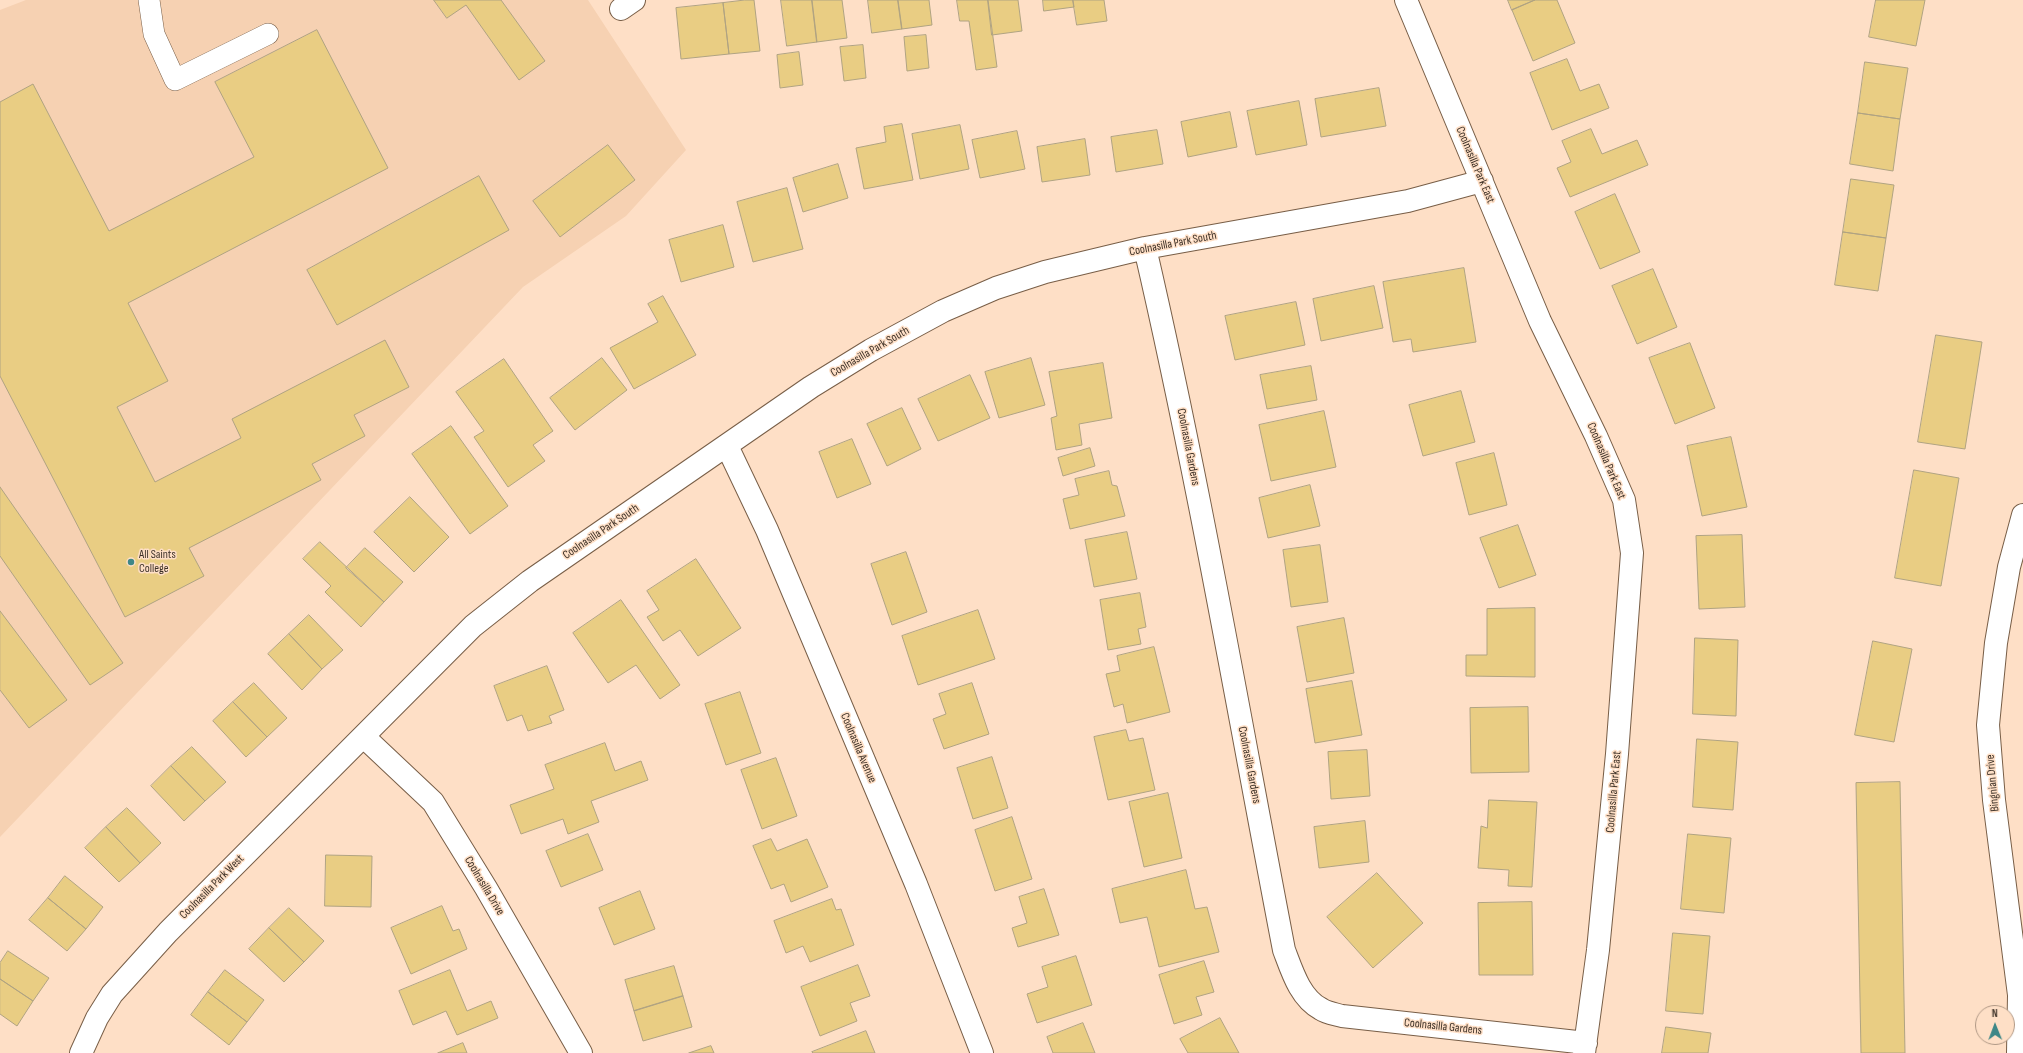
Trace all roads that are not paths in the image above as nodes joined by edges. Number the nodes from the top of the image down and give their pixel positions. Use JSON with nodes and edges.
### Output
{"nodes":[{"id":1,"x":149,"y":0,"type":"edge"},
{"id":2,"x":1406,"y":0,"type":"edge"},
{"id":3,"x":268,"y":34,"type":"dead end"},
{"id":4,"x":1482,"y":181,"type":"junction"},
{"id":5,"x":1145,"y":248,"type":"junction"},
{"id":6,"x":726,"y":446,"type":"junction"},
{"id":7,"x":2023,"y":515,"type":"edge"},
{"id":8,"x":364,"y":737,"type":"junction"},
{"id":9,"x":2017,"y":927,"type":"edge"},
{"id":10,"x":1585,"y":1048,"type":"edge"},
{"id":11,"x":81,"y":1053,"type":"edge"},
{"id":12,"x":581,"y":1053,"type":"edge"},
{"id":13,"x":982,"y":1053,"type":"edge"},
{"id":14,"x":2018,"y":1053,"type":"edge"}],
"edges":[{"from":1,"to":3,"type":"lane"},
{"from":2,"to":4,"type":"street","name":"Coolnasilla Park East"},
{"from":4,"to":5,"type":"street","name":"Coolnasilla Park South"},
{"from":4,"to":10,"type":"street","name":"Coolnasilla Park East"},
{"from":5,"to":6,"type":"street","name":"Coolnasilla Park South"},
{"from":5,"to":10,"type":"street","name":"Coolnasilla Gardens"},
{"from":6,"to":8,"type":"street","name":"Coolnasilla Park South"},
{"from":6,"to":13,"type":"street","name":"Coolnasilla Avenue"},
{"from":7,"to":9,"type":"street","name":"Bingnian Drive"},
{"from":8,"to":11,"type":"street","name":"Coolnasilla Park West"},
{"from":8,"to":12,"type":"street","name":"Coolnasilla Drive"},
{"from":9,"to":14,"type":"street","name":"Bingnian Drive"}]}
